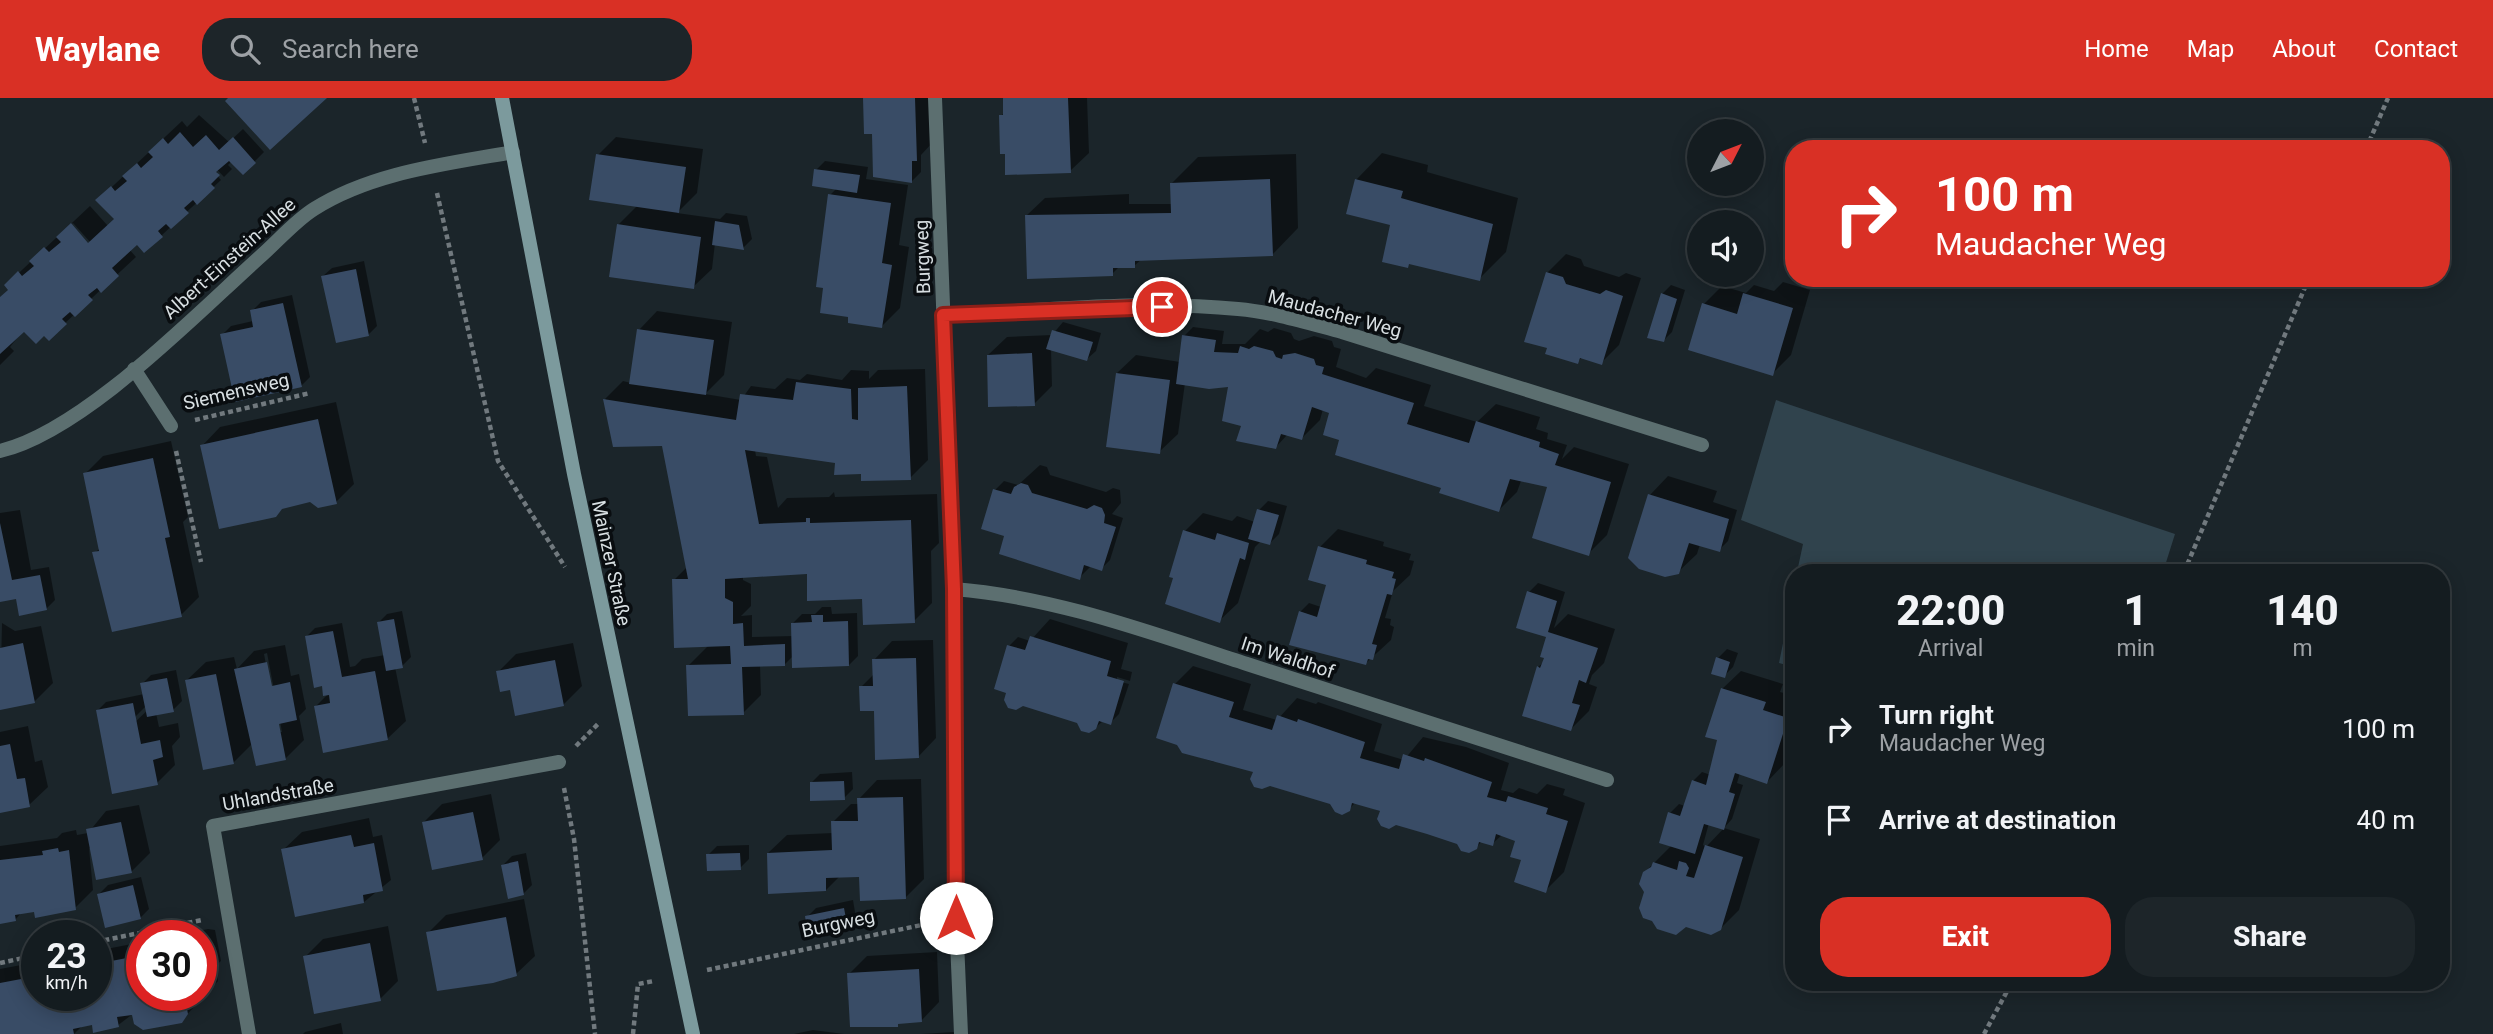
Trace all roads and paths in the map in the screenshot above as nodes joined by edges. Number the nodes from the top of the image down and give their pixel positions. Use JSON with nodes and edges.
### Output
{"nodes":[{"id":1,"x":414,"y":98,"type":"edge"},
{"id":2,"x":502,"y":98,"type":"edge"},
{"id":3,"x":935,"y":98,"type":"edge"},
{"id":4,"x":2388,"y":98,"type":"edge"},
{"id":5,"x":2370,"y":140,"type":"edge"},
{"id":6,"x":513,"y":152,"type":"junction"},
{"id":7,"x":431,"y":167,"type":"junction"},
{"id":8,"x":2305,"y":287,"type":"edge"},
{"id":9,"x":943,"y":315,"type":"junction"},
{"id":10,"x":134,"y":369,"type":"junction"},
{"id":11,"x":310,"y":393,"type":"dead end"},
{"id":12,"x":171,"y":426,"type":"junction"},
{"id":13,"x":1702,"y":445,"type":"dead end"},
{"id":14,"x":0,"y":451,"type":"edge"},
{"id":15,"x":201,"y":562,"type":"dead end"},
{"id":16,"x":2187,"y":564,"type":"edge"},
{"id":17,"x":568,"y":571,"type":"dead end"},
{"id":18,"x":954,"y":589,"type":"junction"},
{"id":19,"x":597,"y":710,"type":"dead end"},
{"id":20,"x":559,"y":762,"type":"junction"},
{"id":21,"x":1607,"y":780,"type":"dead end"},
{"id":22,"x":228,"y":914,"type":"junction"},
{"id":23,"x":956,"y":918,"type":"junction"},
{"id":24,"x":112,"y":939,"type":"edge"},
{"id":25,"x":21,"y":958,"type":"edge"},
{"id":26,"x":0,"y":962,"type":"edge"},
{"id":27,"x":728,"y":965,"type":"dead end"},
{"id":28,"x":2007,"y":991,"type":"edge"},
{"id":29,"x":249,"y":1034,"type":"edge"},
{"id":30,"x":594,"y":1034,"type":"edge"},
{"id":31,"x":693,"y":1034,"type":"edge"},
{"id":32,"x":961,"y":1034,"type":"edge"},
{"id":33,"x":1984,"y":1034,"type":"edge"}],
"edges":[{"from":1,"to":7,"type":"path"},
{"from":2,"to":6,"type":"main road","name":"Mainzer Straße"},
{"from":3,"to":9,"type":"street","name":"Burgweg"},
{"from":4,"to":5,"type":"path"},
{"from":6,"to":7,"type":"street","name":"Albert-Einstein-Allee"},
{"from":6,"to":31,"type":"main road","name":"Mainzer Straße"},
{"from":7,"to":10,"type":"street","name":"Albert-Einstein-Allee"},
{"from":7,"to":17,"type":"path"},
{"from":8,"to":16,"type":"path"},
{"from":9,"to":13,"type":"street","name":"Maudacher Weg"},
{"from":9,"to":18,"type":"street","name":"Burgweg"},
{"from":10,"to":12,"type":"street","name":"Siemensweg"},
{"from":10,"to":14,"type":"street","name":"Albert-Einstein-Allee"},
{"from":11,"to":12,"type":"path","name":"Siemensweg"},
{"from":12,"to":15,"type":"path","name":"Siemensweg"},
{"from":18,"to":21,"type":"street","name":"Im Waldhof"},
{"from":18,"to":23,"type":"street","name":"Burgweg"},
{"from":19,"to":20,"type":"path"},
{"from":20,"to":22,"type":"street","name":"Uhlandstraße"},
{"from":20,"to":30,"type":"path"},
{"from":22,"to":24,"type":"path"},
{"from":22,"to":29,"type":"street","name":"Uhlandstraße"},
{"from":23,"to":27,"type":"path","name":"Burgweg"},
{"from":23,"to":32,"type":"street","name":"Burgweg"},
{"from":25,"to":26,"type":"path"},
{"from":28,"to":33,"type":"path"}]}
